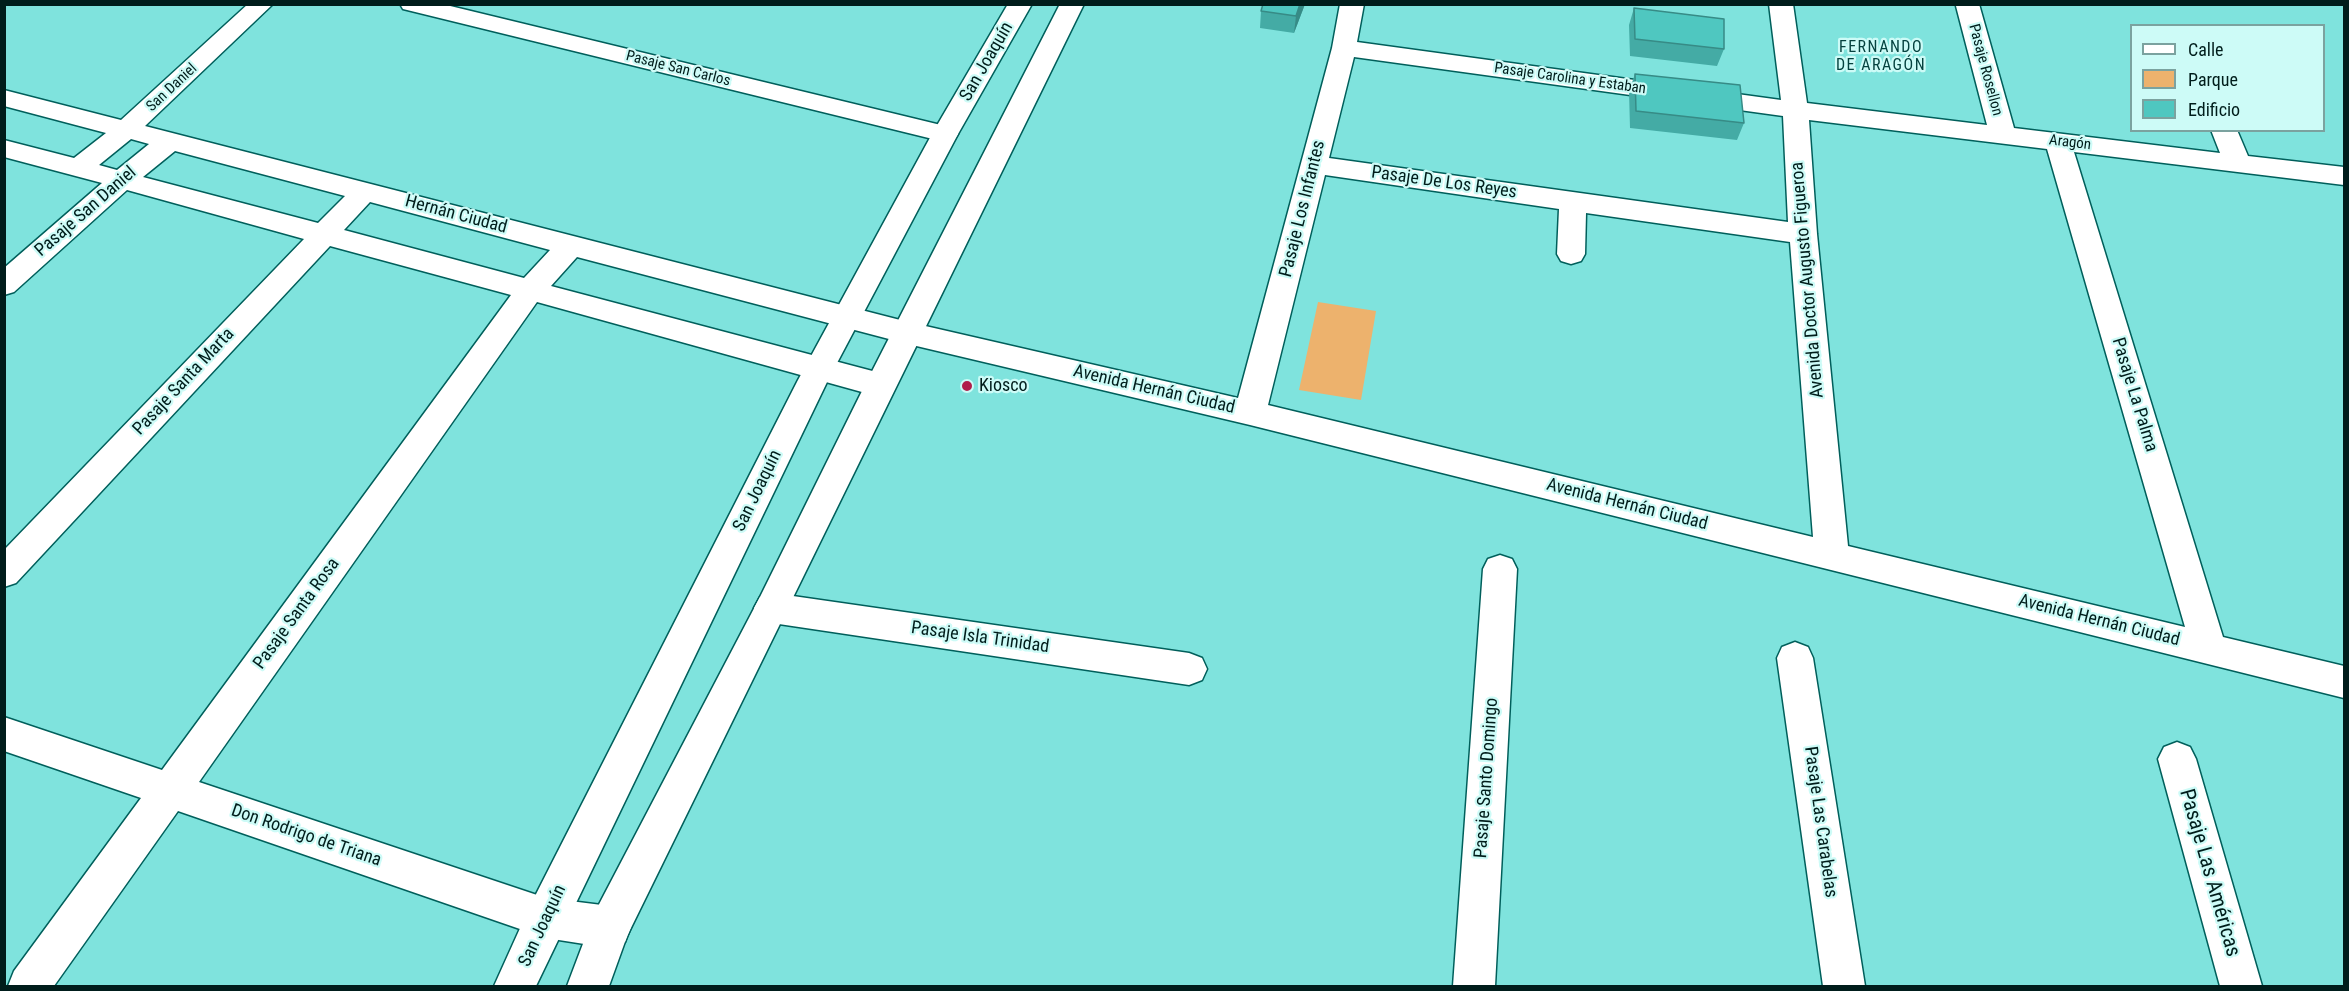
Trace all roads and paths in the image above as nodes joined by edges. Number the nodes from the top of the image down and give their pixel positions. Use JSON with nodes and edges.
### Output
{"nodes":[{"id":1,"x":262,"y":4,"type":"edge"},
{"id":2,"x":411,"y":4,"type":"edge"},
{"id":3,"x":1020,"y":4,"type":"edge"},
{"id":4,"x":1072,"y":4,"type":"edge"},
{"id":5,"x":1352,"y":4,"type":"edge"},
{"id":6,"x":1781,"y":4,"type":"edge"},
{"id":7,"x":1968,"y":6,"type":"edge"},
{"id":8,"x":1344,"y":48,"type":"junction"},
{"id":9,"x":4,"y":98,"type":"edge"},
{"id":10,"x":1796,"y":110,"type":"junction"},
{"id":11,"x":127,"y":129,"type":"junction"},
{"id":12,"x":2225,"y":132,"type":"edge"},
{"id":13,"x":945,"y":134,"type":"junction"},
{"id":14,"x":2003,"y":135,"type":"junction"},
{"id":15,"x":170,"y":141,"type":"junction"},
{"id":16,"x":2058,"y":141,"type":"junction"},
{"id":17,"x":4,"y":148,"type":"edge"},
{"id":18,"x":2238,"y":163,"type":"junction"},
{"id":19,"x":1314,"y":165,"type":"junction"},
{"id":20,"x":79,"y":168,"type":"junction"},
{"id":21,"x":2344,"y":176,"type":"edge"},
{"id":22,"x":122,"y":180,"type":"junction"},
{"id":23,"x":364,"y":192,"type":"junction"},
{"id":24,"x":1573,"y":202,"type":"junction"},
{"id":25,"x":323,"y":234,"type":"junction"},
{"id":26,"x":1803,"y":234,"type":"junction"},
{"id":27,"x":571,"y":245,"type":"junction"},
{"id":28,"x":1571,"y":254,"type":"dead end"},
{"id":29,"x":4,"y":285,"type":"edge"},
{"id":30,"x":530,"y":290,"type":"junction"},
{"id":31,"x":848,"y":317,"type":"junction"},
{"id":32,"x":908,"y":333,"type":"junction"},
{"id":33,"x":819,"y":369,"type":"junction"},
{"id":34,"x":880,"y":385,"type":"junction"},
{"id":35,"x":1250,"y":413,"type":"junction"},
{"id":36,"x":1832,"y":555,"type":"junction"},
{"id":37,"x":1500,"y":569,"type":"dead end"},
{"id":38,"x":4,"y":573,"type":"edge"},
{"id":39,"x":772,"y":608,"type":"junction"},
{"id":40,"x":2209,"y":648,"type":"junction"},
{"id":41,"x":1795,"y":658,"type":"dead end"},
{"id":42,"x":1189,"y":669,"type":"dead end"},
{"id":43,"x":2344,"y":682,"type":"edge"},
{"id":44,"x":4,"y":734,"type":"edge"},
{"id":45,"x":2177,"y":759,"type":"dead end"},
{"id":46,"x":170,"y":790,"type":"junction"},
{"id":47,"x":546,"y":918,"type":"junction"},
{"id":48,"x":610,"y":927,"type":"junction"},
{"id":49,"x":28,"y":987,"type":"edge"},
{"id":50,"x":515,"y":987,"type":"edge"},
{"id":51,"x":588,"y":987,"type":"edge"},
{"id":52,"x":1474,"y":987,"type":"edge"},
{"id":53,"x":1844,"y":987,"type":"edge"},
{"id":54,"x":2241,"y":987,"type":"edge"}],
"edges":[{"from":1,"to":11,"type":"street","name":"San Daniel"},
{"from":2,"to":13,"type":"street","name":"Pasaje San Carlos"},
{"from":3,"to":13,"type":"street","name":"San Joaquín"},
{"from":4,"to":32,"type":"street"},
{"from":5,"to":8,"type":"street","name":"Pasaje Los Infantes"},
{"from":6,"to":10,"type":"street","name":"Avenida Doctor Augusto Figueroa"},
{"from":7,"to":14,"type":"street","name":"Pasaje Rosellon"},
{"from":8,"to":10,"type":"street","name":"Pasaje Carolina y Estaban"},
{"from":8,"to":19,"type":"street","name":"Pasaje Los Infantes"},
{"from":9,"to":11,"type":"street","name":"Hernán Ciudad"},
{"from":10,"to":14,"type":"street","name":"Aragón"},
{"from":10,"to":26,"type":"street","name":"Avenida Doctor Augusto Figueroa"},
{"from":11,"to":15,"type":"street","name":"Hernán Ciudad"},
{"from":11,"to":20,"type":"street","name":"San Daniel"},
{"from":12,"to":18,"type":"street"},
{"from":13,"to":31,"type":"street","name":"San Joaquín"},
{"from":14,"to":16,"type":"street","name":"Aragón"},
{"from":15,"to":22,"type":"street","name":"Pasaje San Daniel"},
{"from":15,"to":23,"type":"street","name":"Hernán Ciudad"},
{"from":16,"to":18,"type":"street","name":"Aragón"},
{"from":16,"to":40,"type":"street","name":"Pasaje La Palma"},
{"from":17,"to":20,"type":"street"},
{"from":18,"to":21,"type":"street","name":"Aragón"},
{"from":19,"to":24,"type":"street","name":"Pasaje De Los Reyes"},
{"from":19,"to":35,"type":"street","name":"Pasaje Los Infantes"},
{"from":20,"to":22,"type":"street"},
{"from":22,"to":25,"type":"street"},
{"from":22,"to":29,"type":"street","name":"Pasaje San Daniel"},
{"from":23,"to":25,"type":"street","name":"Pasaje Santa Marta"},
{"from":23,"to":27,"type":"street","name":"Hernán Ciudad"},
{"from":24,"to":26,"type":"street","name":"Pasaje De Los Reyes"},
{"from":24,"to":28,"type":"street"},
{"from":25,"to":30,"type":"street"},
{"from":25,"to":38,"type":"street","name":"Pasaje Santa Marta"},
{"from":26,"to":36,"type":"street","name":"Avenida Doctor Augusto Figueroa"},
{"from":27,"to":30,"type":"street","name":"Pasaje Santa Rosa"},
{"from":27,"to":31,"type":"street","name":"Hernán Ciudad"},
{"from":30,"to":33,"type":"street"},
{"from":30,"to":46,"type":"street","name":"Pasaje Santa Rosa"},
{"from":31,"to":32,"type":"street","name":"Hernán Ciudad"},
{"from":31,"to":33,"type":"street","name":"San Joaquín"},
{"from":32,"to":34,"type":"street"},
{"from":32,"to":35,"type":"street","name":"Avenida Hernán Ciudad"},
{"from":33,"to":34,"type":"street"},
{"from":33,"to":47,"type":"street","name":"San Joaquín"},
{"from":34,"to":39,"type":"street"},
{"from":35,"to":36,"type":"street","name":"Avenida Hernán Ciudad"},
{"from":36,"to":40,"type":"street","name":"Avenida Hernán Ciudad"},
{"from":37,"to":52,"type":"street","name":"Pasaje Santo Domingo"},
{"from":39,"to":42,"type":"street","name":"Pasaje Isla Trinidad"},
{"from":39,"to":48,"type":"street"},
{"from":40,"to":43,"type":"street","name":"Avenida Hernán Ciudad"},
{"from":41,"to":53,"type":"street","name":"Pasaje Las Carabelas"},
{"from":44,"to":46,"type":"street","name":"Don Rodrigo de Triana"},
{"from":45,"to":54,"type":"street","name":"Pasaje Las Américas"},
{"from":46,"to":47,"type":"street","name":"Don Rodrigo de Triana"},
{"from":46,"to":49,"type":"street","name":"Pasaje Santa Rosa"},
{"from":47,"to":48,"type":"street","name":"Don Rodrigo de Triana"},
{"from":47,"to":50,"type":"street","name":"San Joaquín"},
{"from":48,"to":51,"type":"street"}]}
